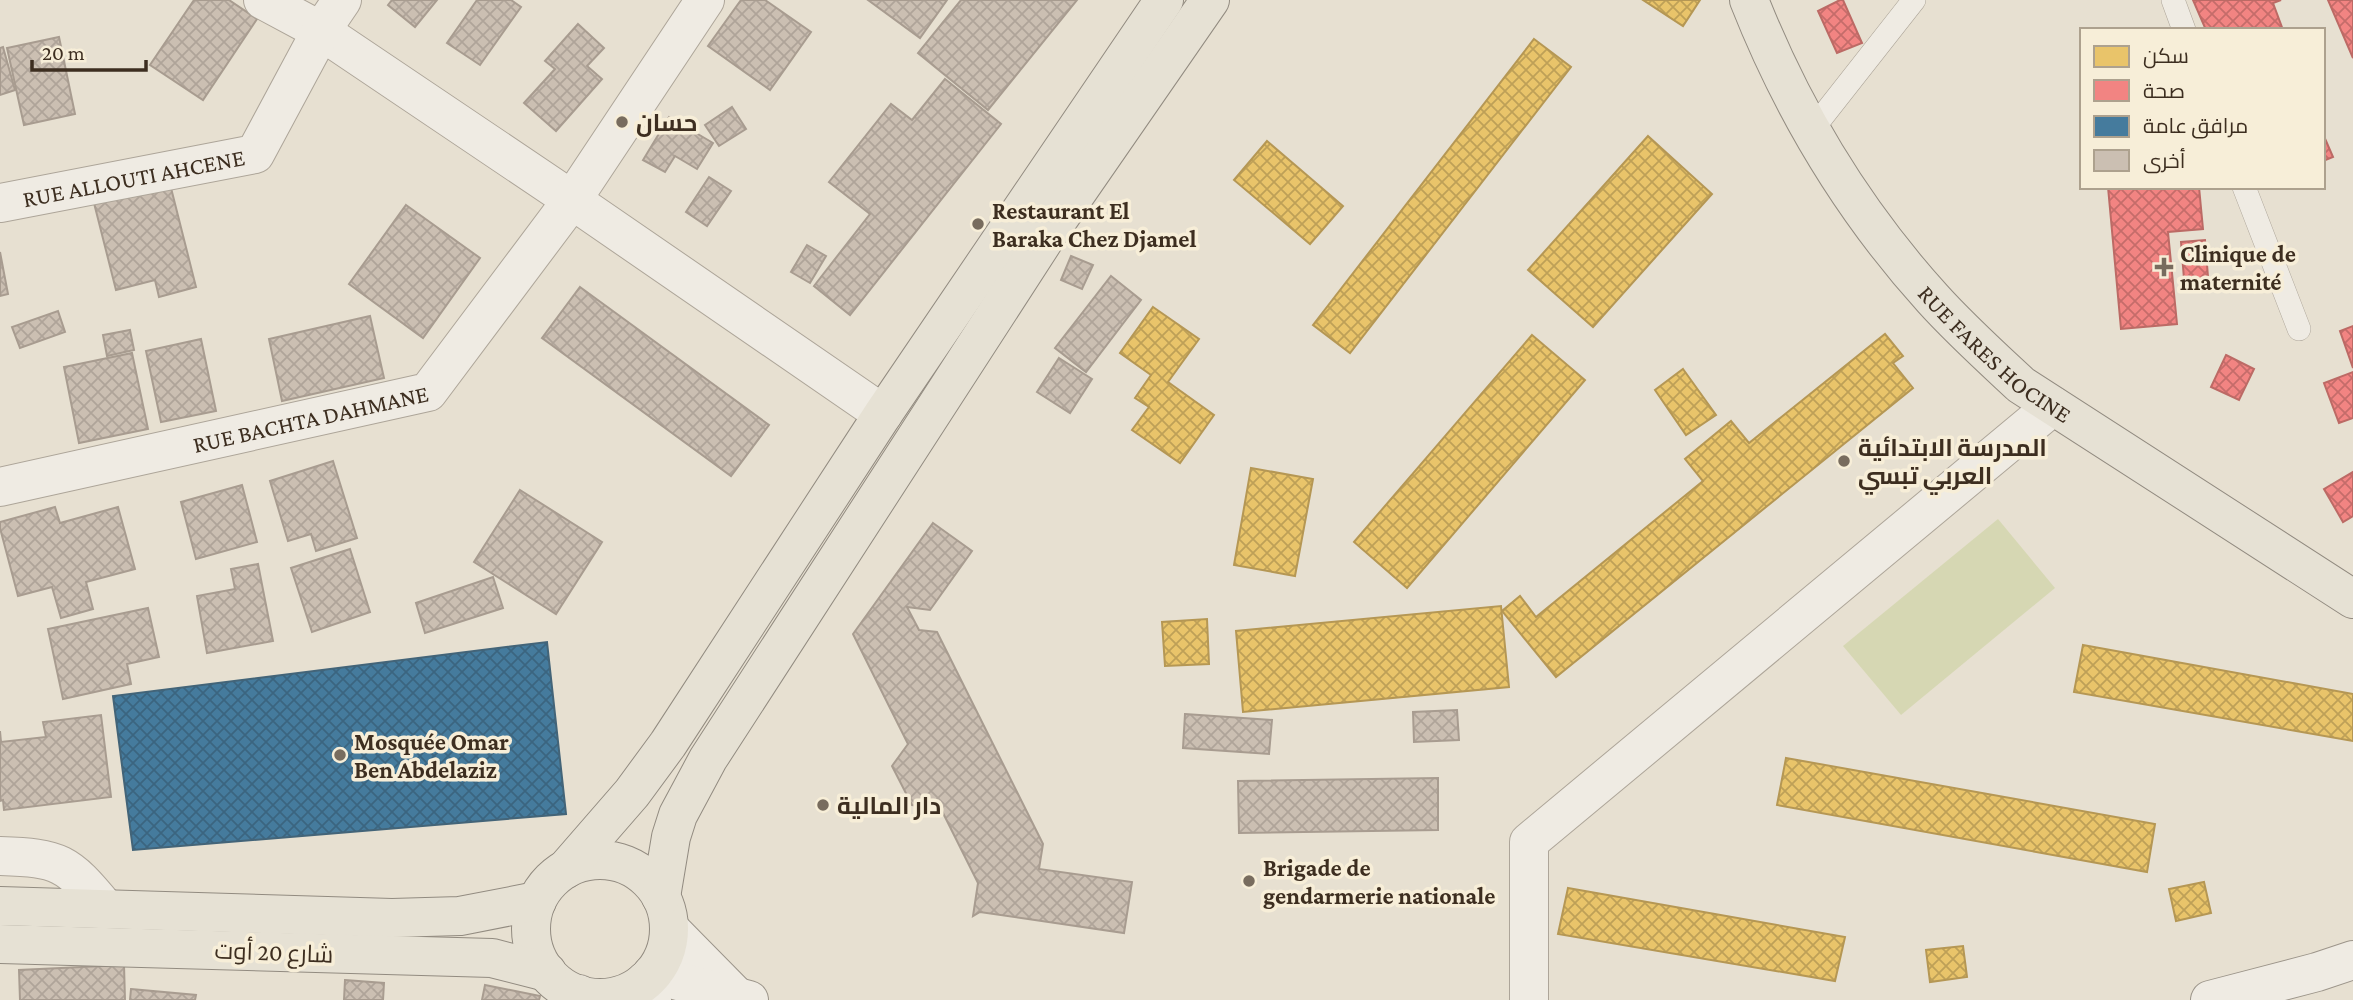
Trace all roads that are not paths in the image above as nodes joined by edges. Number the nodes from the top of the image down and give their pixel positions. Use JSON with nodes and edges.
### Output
{"nodes":[{"id":1,"x":263,"y":0,"type":"edge"},
{"id":2,"x":342,"y":0,"type":"edge"},
{"id":3,"x":705,"y":0,"type":"edge"},
{"id":4,"x":1164,"y":0,"type":"edge"},
{"id":5,"x":1210,"y":0,"type":"edge"},
{"id":6,"x":1749,"y":0,"type":"edge"},
{"id":7,"x":1914,"y":0,"type":"edge"},
{"id":8,"x":2173,"y":0,"type":"edge"},
{"id":9,"x":2183,"y":28,"type":"edge"},
{"id":10,"x":321,"y":31,"type":"junction"},
{"id":11,"x":1811,"y":131,"type":"junction"},
{"id":12,"x":2245,"y":189,"type":"edge"},
{"id":13,"x":572,"y":200,"type":"junction"},
{"id":14,"x":0,"y":203,"type":"edge"},
{"id":15,"x":2299,"y":330,"type":"dead end"},
{"id":16,"x":2053,"y":406,"type":"junction"},
{"id":17,"x":883,"y":414,"type":"junction"},
{"id":18,"x":918,"y":438,"type":"junction"},
{"id":19,"x":0,"y":487,"type":"edge"},
{"id":20,"x":2353,"y":599,"type":"edge"},
{"id":21,"x":0,"y":856,"type":"edge"},
{"id":22,"x":566,"y":869,"type":"junction"},
{"id":23,"x":537,"y":901,"type":"junction"},
{"id":24,"x":0,"y":906,"type":"edge"},
{"id":25,"x":105,"y":908,"type":"junction"},
{"id":26,"x":665,"y":913,"type":"junction"},
{"id":27,"x":0,"y":944,"type":"edge"},
{"id":28,"x":2353,"y":960,"type":"edge"},
{"id":29,"x":547,"y":972,"type":"junction"},
{"id":30,"x":650,"y":985,"type":"edge"},
{"id":31,"x":582,"y":997,"type":"edge"},
{"id":32,"x":743,"y":998,"type":"edge"},
{"id":33,"x":1529,"y":1000,"type":"edge"},
{"id":34,"x":2210,"y":1000,"type":"edge"}],
"edges":[{"from":1,"to":10,"type":"street"},
{"from":2,"to":10,"type":"street"},
{"from":3,"to":13,"type":"street","name":"RUE BACHTA DAHMANE"},
{"from":4,"to":17,"type":"main road"},
{"from":5,"to":18,"type":"main road"},
{"from":6,"to":11,"type":"main road","name":"RUE FARES HOCINE"},
{"from":7,"to":11,"type":"lane"},
{"from":8,"to":9,"type":"lane"},
{"from":10,"to":13,"type":"street"},
{"from":10,"to":14,"type":"street","name":"RUE ALLOUTI AHCENE"},
{"from":11,"to":16,"type":"main road","name":"RUE FARES HOCINE"},
{"from":12,"to":15,"type":"lane"},
{"from":13,"to":17,"type":"street"},
{"from":13,"to":19,"type":"street","name":"RUE BACHTA DAHMANE"},
{"from":16,"to":20,"type":"main road","name":"RUE FARES HOCINE"},
{"from":16,"to":33,"type":"street"},
{"from":17,"to":18,"type":"lane"},
{"from":17,"to":22,"type":"main road"},
{"from":18,"to":26,"type":"main road"},
{"from":21,"to":25,"type":"street"},
{"from":22,"to":23,"type":"main road"},
{"from":22,"to":26,"type":"main road"},
{"from":23,"to":25,"type":"main road","name":"شارع 20 أوت"},
{"from":23,"to":29,"type":"main road"},
{"from":24,"to":25,"type":"main road","name":"شارع 20 أوت"},
{"from":26,"to":30,"type":"main road"},
{"from":26,"to":32,"type":"street"},
{"from":27,"to":29,"type":"main road","name":"شارع 20 أوت"},
{"from":28,"to":34,"type":"street"},
{"from":29,"to":31,"type":"main road"},
{"from":30,"to":31,"type":"main road"},
{"from":30,"to":32,"type":"street"}]}
